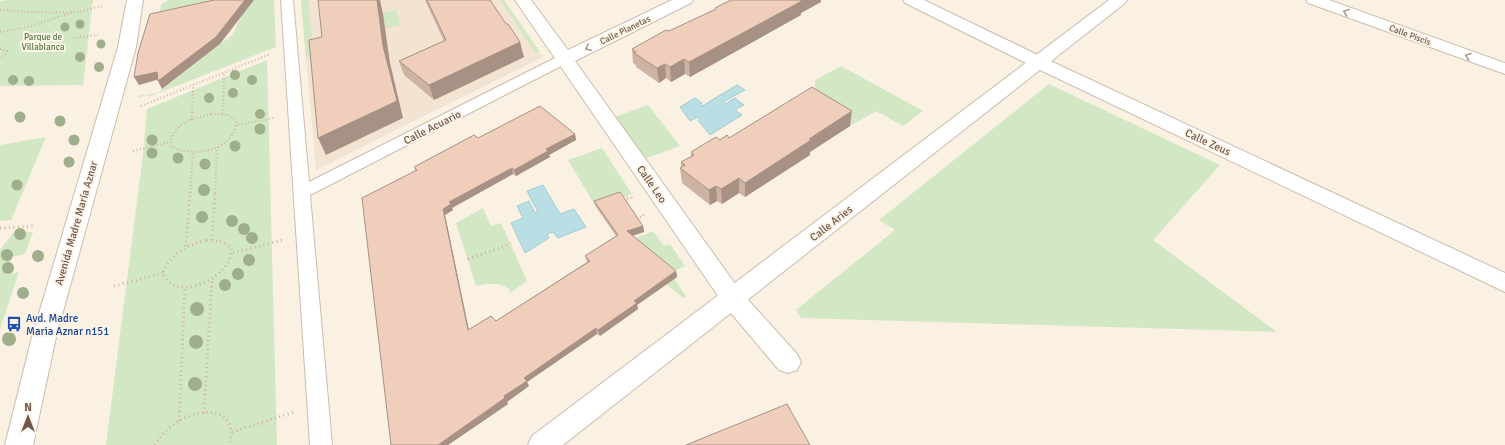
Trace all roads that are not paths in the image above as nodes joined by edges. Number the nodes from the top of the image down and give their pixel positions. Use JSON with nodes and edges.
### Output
{"nodes":[{"id":1,"x":287,"y":0,"type":"edge"},
{"id":2,"x":522,"y":0,"type":"edge"},
{"id":3,"x":685,"y":0,"type":"edge"},
{"id":4,"x":911,"y":0,"type":"edge"},
{"id":5,"x":1119,"y":0,"type":"edge"},
{"id":6,"x":1314,"y":0,"type":"edge"},
{"id":7,"x":136,"y":1,"type":"edge"},
{"id":8,"x":564,"y":59,"type":"junction"},
{"id":9,"x":1038,"y":62,"type":"junction"},
{"id":10,"x":1505,"y":69,"type":"edge"},
{"id":11,"x":301,"y":193,"type":"junction"},
{"id":12,"x":1505,"y":283,"type":"edge"},
{"id":13,"x":733,"y":299,"type":"junction"},
{"id":14,"x":788,"y":362,"type":"dead end"},
{"id":15,"x":19,"y":445,"type":"edge"},
{"id":16,"x":321,"y":445,"type":"edge"},
{"id":17,"x":542,"y":445,"type":"edge"}],
"edges":[{"from":1,"to":11,"type":"street"},
{"from":2,"to":8,"type":"street","name":"Calle Leo"},
{"from":3,"to":8,"type":"street","name":"Calle Planetas","one_way":true},
{"from":4,"to":9,"type":"street","name":"Calle Zeus"},
{"from":5,"to":9,"type":"street","name":"Calle Aries"},
{"from":10,"to":6,"type":"street","name":"Calle Piscis","one_way":true},
{"from":7,"to":15,"type":"street","name":"Avenida Madre María Aznar"},
{"from":8,"to":11,"type":"street","name":"Calle Acuario"},
{"from":8,"to":13,"type":"street","name":"Calle Leo"},
{"from":9,"to":12,"type":"street","name":"Calle Zeus"},
{"from":9,"to":13,"type":"street","name":"Calle Aries"},
{"from":11,"to":16,"type":"street"},
{"from":13,"to":14,"type":"street","name":"Calle Leo"},
{"from":13,"to":17,"type":"street","name":"Calle Aries"}]}
